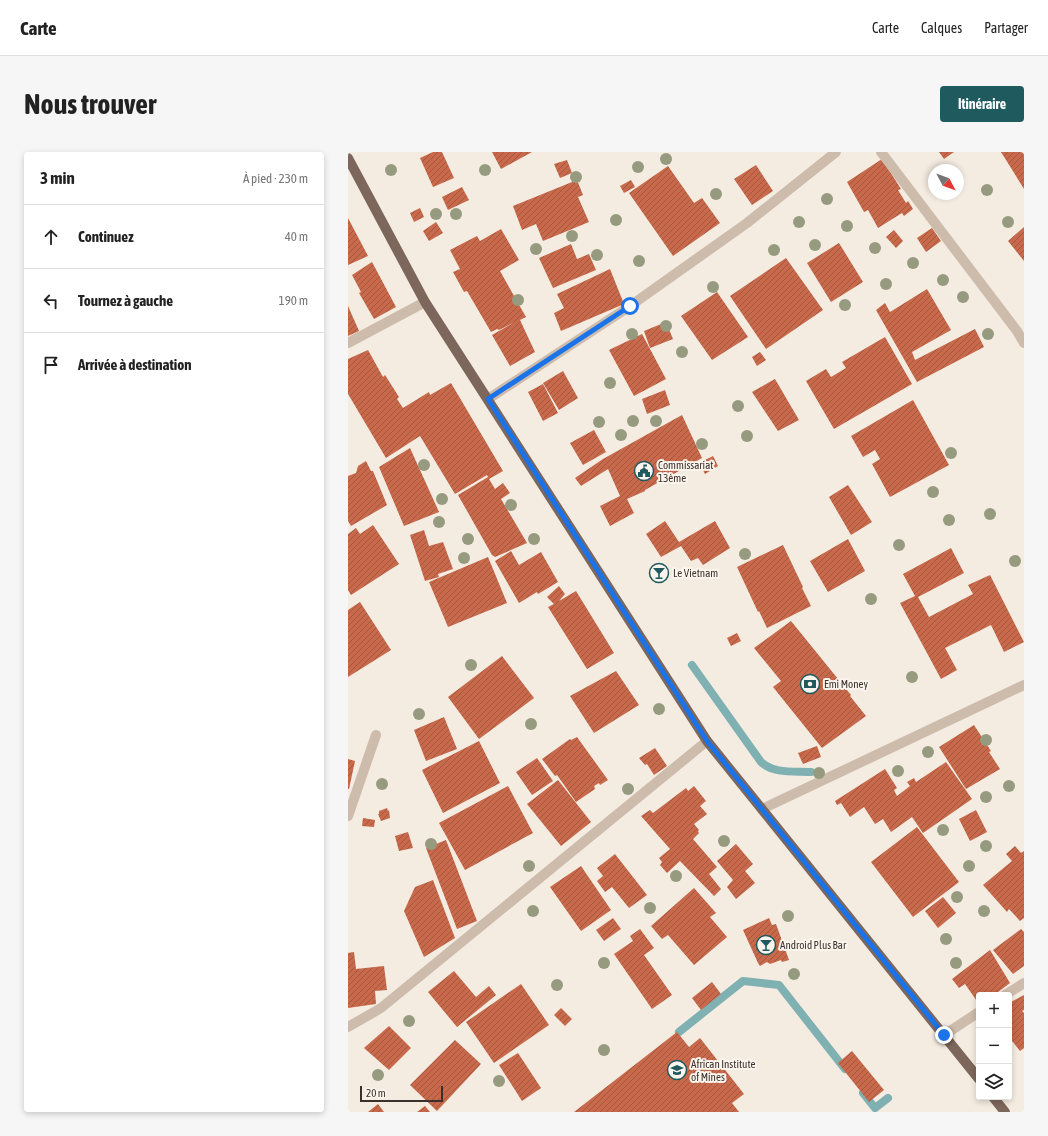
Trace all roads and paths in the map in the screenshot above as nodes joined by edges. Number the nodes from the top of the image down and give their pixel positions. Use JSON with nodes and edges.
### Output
{"nodes":[{"id":1,"x":836,"y":152,"type":"edge"},
{"id":2,"x":881,"y":152,"type":"edge"},
{"id":3,"x":348,"y":158,"type":"edge"},
{"id":4,"x":425,"y":302,"type":"junction"},
{"id":5,"x":348,"y":343,"type":"edge"},
{"id":6,"x":1024,"y":343,"type":"edge"},
{"id":7,"x":488,"y":399,"type":"junction"},
{"id":8,"x":1024,"y":685,"type":"edge"},
{"id":9,"x":376,"y":735,"type":"dead end"},
{"id":10,"x":707,"y":741,"type":"junction"},
{"id":11,"x":762,"y":809,"type":"junction"},
{"id":12,"x":348,"y":816,"type":"edge"},
{"id":13,"x":1024,"y":983,"type":"edge"},
{"id":14,"x":1010,"y":992,"type":"edge"},
{"id":15,"x":976,"y":1014,"type":"edge"},
{"id":16,"x":348,"y":1027,"type":"edge"},
{"id":17,"x":944,"y":1035,"type":"junction"},
{"id":18,"x":976,"y":1075,"type":"edge"},
{"id":19,"x":995,"y":1100,"type":"edge"},
{"id":20,"x":1005,"y":1112,"type":"edge"}],
"edges":[{"from":1,"to":7,"type":"street"},
{"from":2,"to":6,"type":"street"},
{"from":3,"to":4,"type":"main road"},
{"from":4,"to":5,"type":"street"},
{"from":4,"to":7,"type":"main road"},
{"from":7,"to":10,"type":"main road"},
{"from":8,"to":11,"type":"street"},
{"from":9,"to":12,"type":"street"},
{"from":10,"to":11,"type":"main road"},
{"from":10,"to":16,"type":"street"},
{"from":11,"to":17,"type":"main road"},
{"from":13,"to":14,"type":"street"},
{"from":15,"to":17,"type":"street"},
{"from":17,"to":18,"type":"main road"},
{"from":19,"to":20,"type":"main road"}]}
